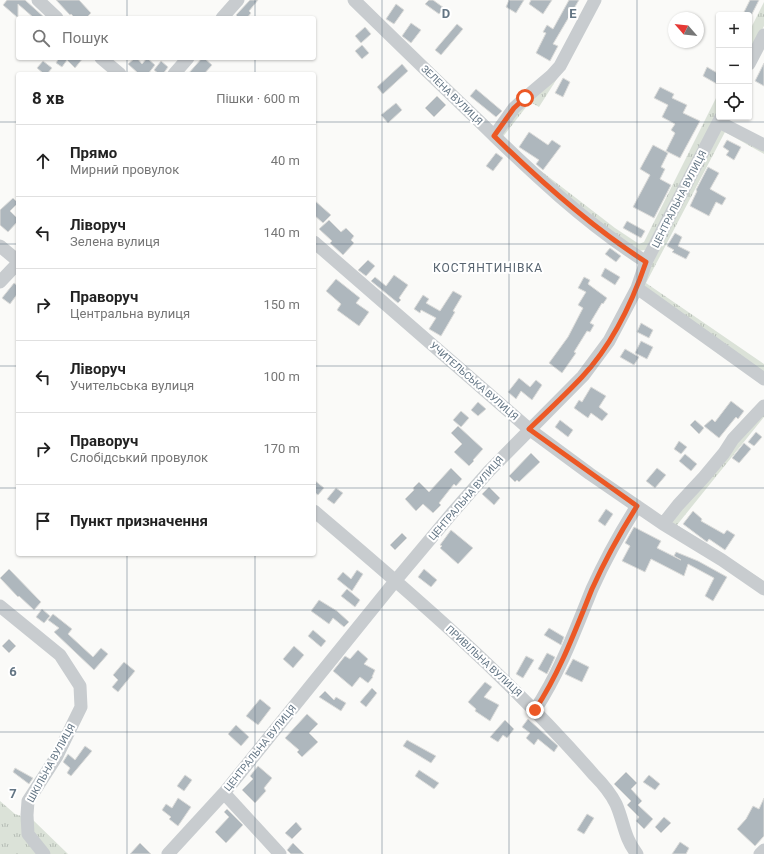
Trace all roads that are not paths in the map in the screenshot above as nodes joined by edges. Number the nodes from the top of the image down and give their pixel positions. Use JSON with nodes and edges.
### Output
{"nodes":[{"id":1,"x":38,"y":0,"type":"edge"},
{"id":2,"x":238,"y":0,"type":"edge"},
{"id":3,"x":354,"y":0,"type":"edge"},
{"id":4,"x":595,"y":0,"type":"edge"},
{"id":5,"x":55,"y":16,"type":"edge"},
{"id":6,"x":224,"y":16,"type":"edge"},
{"id":7,"x":764,"y":34,"type":"edge"},
{"id":8,"x":752,"y":58,"type":"edge"},
{"id":9,"x":103,"y":60,"type":"edge"},
{"id":10,"x":186,"y":60,"type":"edge"},
{"id":11,"x":118,"y":72,"type":"edge"},
{"id":12,"x":176,"y":72,"type":"edge"},
{"id":13,"x":719,"y":120,"type":"edge"},
{"id":14,"x":722,"y":120,"type":"edge"},
{"id":15,"x":494,"y":136,"type":"junction"},
{"id":16,"x":764,"y":145,"type":"edge"},
{"id":17,"x":316,"y":244,"type":"edge"},
{"id":18,"x":0,"y":246,"type":"edge"},
{"id":19,"x":16,"y":260,"type":"edge"},
{"id":20,"x":646,"y":262,"type":"junction"},
{"id":21,"x":16,"y":264,"type":"edge"},
{"id":22,"x":0,"y":282,"type":"edge"},
{"id":23,"x":637,"y":288,"type":"junction"},
{"id":24,"x":764,"y":380,"type":"edge"},
{"id":25,"x":764,"y":406,"type":"edge"},
{"id":26,"x":529,"y":429,"type":"junction"},
{"id":27,"x":637,"y":506,"type":"junction"},
{"id":28,"x":316,"y":513,"type":"edge"},
{"id":29,"x":663,"y":524,"type":"junction"},
{"id":30,"x":396,"y":580,"type":"junction"},
{"id":31,"x":764,"y":589,"type":"edge"},
{"id":32,"x":0,"y":606,"type":"edge"},
{"id":33,"x":535,"y":710,"type":"junction"},
{"id":34,"x":224,"y":793,"type":"junction"},
{"id":35,"x":764,"y":850,"type":"edge"},
{"id":36,"x":44,"y":854,"type":"edge"},
{"id":37,"x":168,"y":854,"type":"edge"},
{"id":38,"x":280,"y":854,"type":"edge"},
{"id":39,"x":637,"y":854,"type":"edge"},
{"id":40,"x":760,"y":854,"type":"edge"}],
"edges":[{"from":1,"to":5,"type":"street"},
{"from":2,"to":6,"type":"street"},
{"from":3,"to":15,"type":"street","name":"ЗЕЛЕНА ВУЛИЦЯ"},
{"from":4,"to":15,"type":"street"},
{"from":7,"to":8,"type":"street"},
{"from":9,"to":11,"type":"street"},
{"from":10,"to":12,"type":"street"},
{"from":13,"to":20,"type":"street","name":"ЦЕНТРАЛЬНА ВУЛИЦЯ"},
{"from":14,"to":16,"type":"street"},
{"from":15,"to":20,"type":"street","name":"ЗЕЛЕНА ВУЛИЦЯ"},
{"from":17,"to":26,"type":"street","name":"УЧИТЕЛЬСЬКА ВУЛИЦЯ"},
{"from":18,"to":19,"type":"street"},
{"from":20,"to":23,"type":"street","name":"ЦЕНТРАЛЬНА ВУЛИЦЯ"},
{"from":21,"to":22,"type":"street"},
{"from":23,"to":24,"type":"street"},
{"from":23,"to":26,"type":"street","name":"ЦЕНТРАЛЬНА ВУЛИЦЯ"},
{"from":25,"to":29,"type":"street"},
{"from":26,"to":27,"type":"street","name":"УЧИТЕЛЬСЬКА ВУЛИЦЯ"},
{"from":26,"to":30,"type":"street","name":"ЦЕНТРАЛЬНА ВУЛИЦЯ"},
{"from":27,"to":29,"type":"street","name":"УЧИТЕЛЬСЬКА ВУЛИЦЯ"},
{"from":27,"to":33,"type":"street"},
{"from":28,"to":30,"type":"street","name":"ПРИВІЛЬНА ВУЛИЦЯ"},
{"from":29,"to":31,"type":"street","name":"УЧИТЕЛЬСЬКА ВУЛИЦЯ"},
{"from":30,"to":33,"type":"street","name":"ПРИВІЛЬНА ВУЛИЦЯ"},
{"from":30,"to":34,"type":"street","name":"ЦЕНТРАЛЬНА ВУЛИЦЯ"},
{"from":32,"to":36,"type":"street","name":"ШКІЛЬНА ВУЛИЦЯ"},
{"from":33,"to":39,"type":"street","name":"ПРИВІЛЬНА ВУЛИЦЯ"},
{"from":34,"to":37,"type":"street","name":"ЦЕНТРАЛЬНА ВУЛИЦЯ"},
{"from":34,"to":38,"type":"street"},
{"from":35,"to":40,"type":"street"}]}
